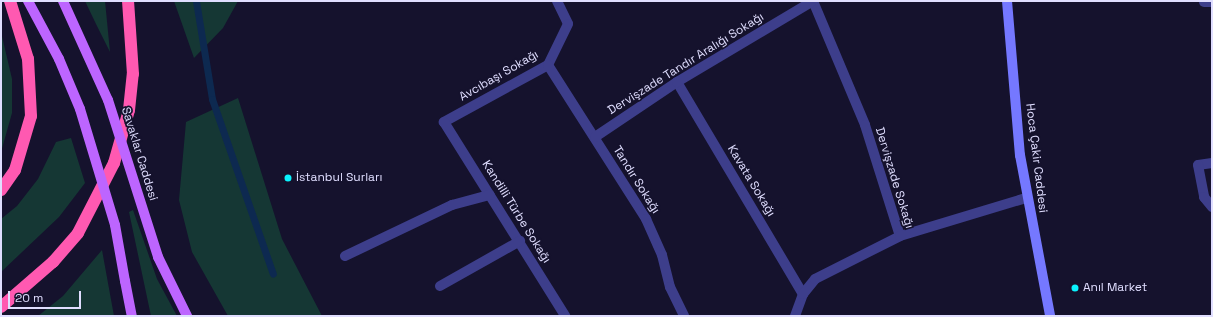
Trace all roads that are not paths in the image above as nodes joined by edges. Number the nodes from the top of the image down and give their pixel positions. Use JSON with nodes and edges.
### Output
{"nodes":[{"id":1,"x":10,"y":1,"type":"edge"},
{"id":2,"x":28,"y":1,"type":"edge"},
{"id":3,"x":63,"y":1,"type":"edge"},
{"id":4,"x":128,"y":1,"type":"edge"},
{"id":5,"x":557,"y":1,"type":"edge"},
{"id":6,"x":813,"y":1,"type":"edge"},
{"id":7,"x":1007,"y":1,"type":"edge"},
{"id":8,"x":548,"y":65,"type":"junction"},
{"id":9,"x":677,"y":82,"type":"junction"},
{"id":10,"x":444,"y":122,"type":"joint"},
{"id":11,"x":595,"y":137,"type":"junction"},
{"id":12,"x":1212,"y":163,"type":"edge"},
{"id":13,"x":1,"y":190,"type":"edge"},
{"id":14,"x":490,"y":195,"type":"junction"},
{"id":15,"x":1026,"y":198,"type":"junction"},
{"id":16,"x":1212,"y":207,"type":"edge"},
{"id":17,"x":900,"y":236,"type":"junction"},
{"id":18,"x":520,"y":241,"type":"junction"},
{"id":19,"x":345,"y":256,"type":"dead end"},
{"id":20,"x":440,"y":286,"type":"dead end"},
{"id":21,"x":803,"y":294,"type":"junction"},
{"id":22,"x":1,"y":307,"type":"edge"},
{"id":23,"x":132,"y":316,"type":"edge"},
{"id":24,"x":187,"y":316,"type":"edge"},
{"id":25,"x":564,"y":316,"type":"edge"},
{"id":26,"x":684,"y":316,"type":"edge"},
{"id":27,"x":795,"y":316,"type":"edge"},
{"id":28,"x":1050,"y":316,"type":"edge"}],
"edges":[{"from":1,"to":13,"type":"highway"},
{"from":2,"to":23,"type":"main road","bridge":true},
{"from":3,"to":24,"type":"main road","name":"Savaklar Caddesi","bridge":true},
{"from":4,"to":22,"type":"highway"},
{"from":5,"to":8,"type":"street","name":"Avcıbaşı Sokağı"},
{"from":6,"to":9,"type":"street","name":"Dervişzade Tandır Aralığı Sokağı"},
{"from":6,"to":17,"type":"street","name":"Dervişzade Sokağı"},
{"from":7,"to":15,"type":"street","name":"Hoca Çakir Caddesi"},
{"from":8,"to":10,"type":"street","name":"Avcıbaşı Sokağı"},
{"from":8,"to":11,"type":"street","name":"Tandır Sokağı"},
{"from":9,"to":11,"type":"street","name":"Dervişzade Tandır Aralığı Sokağı"},
{"from":9,"to":21,"type":"street","name":"Kavata Sokağı"},
{"from":10,"to":14,"type":"street","name":"Kandilli Türbe Sokağı"},
{"from":11,"to":26,"type":"street","name":"Tandır Sokağı"},
{"from":12,"to":16,"type":"street"},
{"from":14,"to":18,"type":"street","name":"Kandilli Türbe Sokağı"},
{"from":14,"to":19,"type":"street"},
{"from":15,"to":17,"type":"street"},
{"from":15,"to":28,"type":"street","name":"Hoca Çakir Caddesi"},
{"from":17,"to":21,"type":"street","name":"Dervişzade Sokağı"},
{"from":18,"to":20,"type":"street"},
{"from":18,"to":25,"type":"street","name":"Kandilli Türbe Sokağı"},
{"from":21,"to":27,"type":"street","name":"Dervişzade Sokağı"}]}
